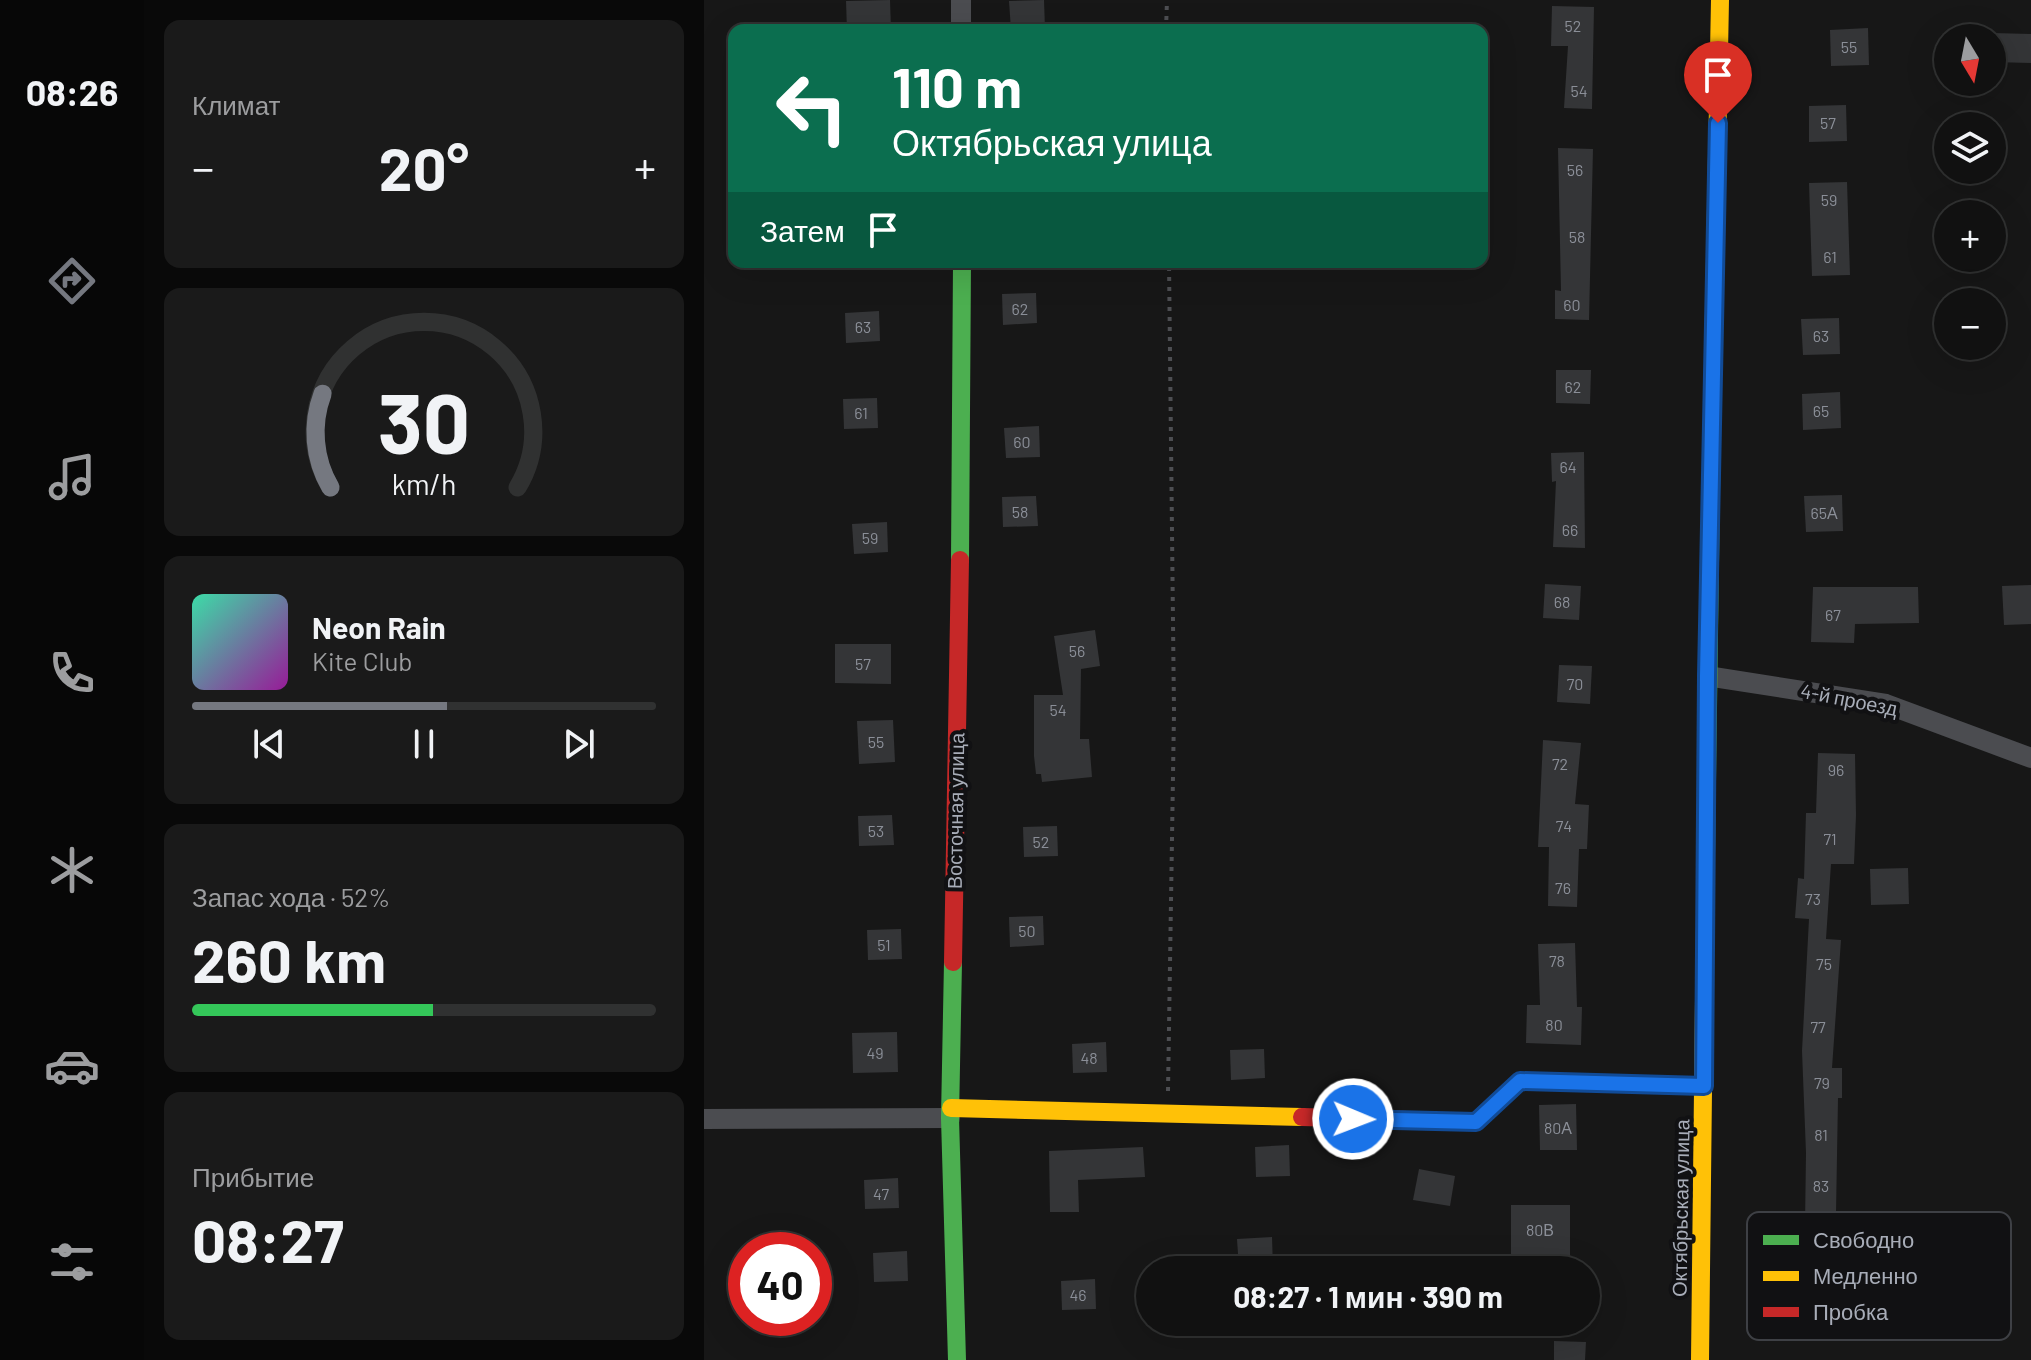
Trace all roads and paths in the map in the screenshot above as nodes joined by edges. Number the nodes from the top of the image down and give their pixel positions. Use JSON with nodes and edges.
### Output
{"nodes":[{"id":1,"x":961,"y":0,"type":"edge"},
{"id":2,"x":1167,"y":0,"type":"edge"},
{"id":3,"x":1720,"y":0,"type":"edge"},
{"id":4,"x":961,"y":24,"type":"edge"},
{"id":5,"x":1166,"y":24,"type":"edge"},
{"id":6,"x":962,"y":268,"type":"edge"},
{"id":7,"x":1169,"y":268,"type":"edge"},
{"id":8,"x":1707,"y":676,"type":"junction"},
{"id":9,"x":2031,"y":758,"type":"edge"},
{"id":10,"x":1704,"y":1086,"type":"junction"},
{"id":11,"x":950,"y":1113,"type":"junction"},
{"id":12,"x":1168,"y":1114,"type":"junction"},
{"id":13,"x":704,"y":1119,"type":"edge"},
{"id":14,"x":957,"y":1360,"type":"edge"},
{"id":15,"x":1700,"y":1360,"type":"edge"}],
"edges":[{"from":1,"to":4,"type":"street"},
{"from":2,"to":5,"type":"path"},
{"from":3,"to":8,"type":"street","name":"Октябрьская улица"},
{"from":6,"to":11,"type":"street","name":"Восточная улица"},
{"from":7,"to":12,"type":"path"},
{"from":8,"to":9,"type":"street","name":"4-й проезд"},
{"from":8,"to":10,"type":"street","name":"Октябрьская улица"},
{"from":10,"to":12,"type":"street"},
{"from":10,"to":15,"type":"street","name":"Октябрьская улица"},
{"from":11,"to":12,"type":"street"},
{"from":11,"to":13,"type":"street"},
{"from":11,"to":14,"type":"street","name":"Восточная улица"}]}
